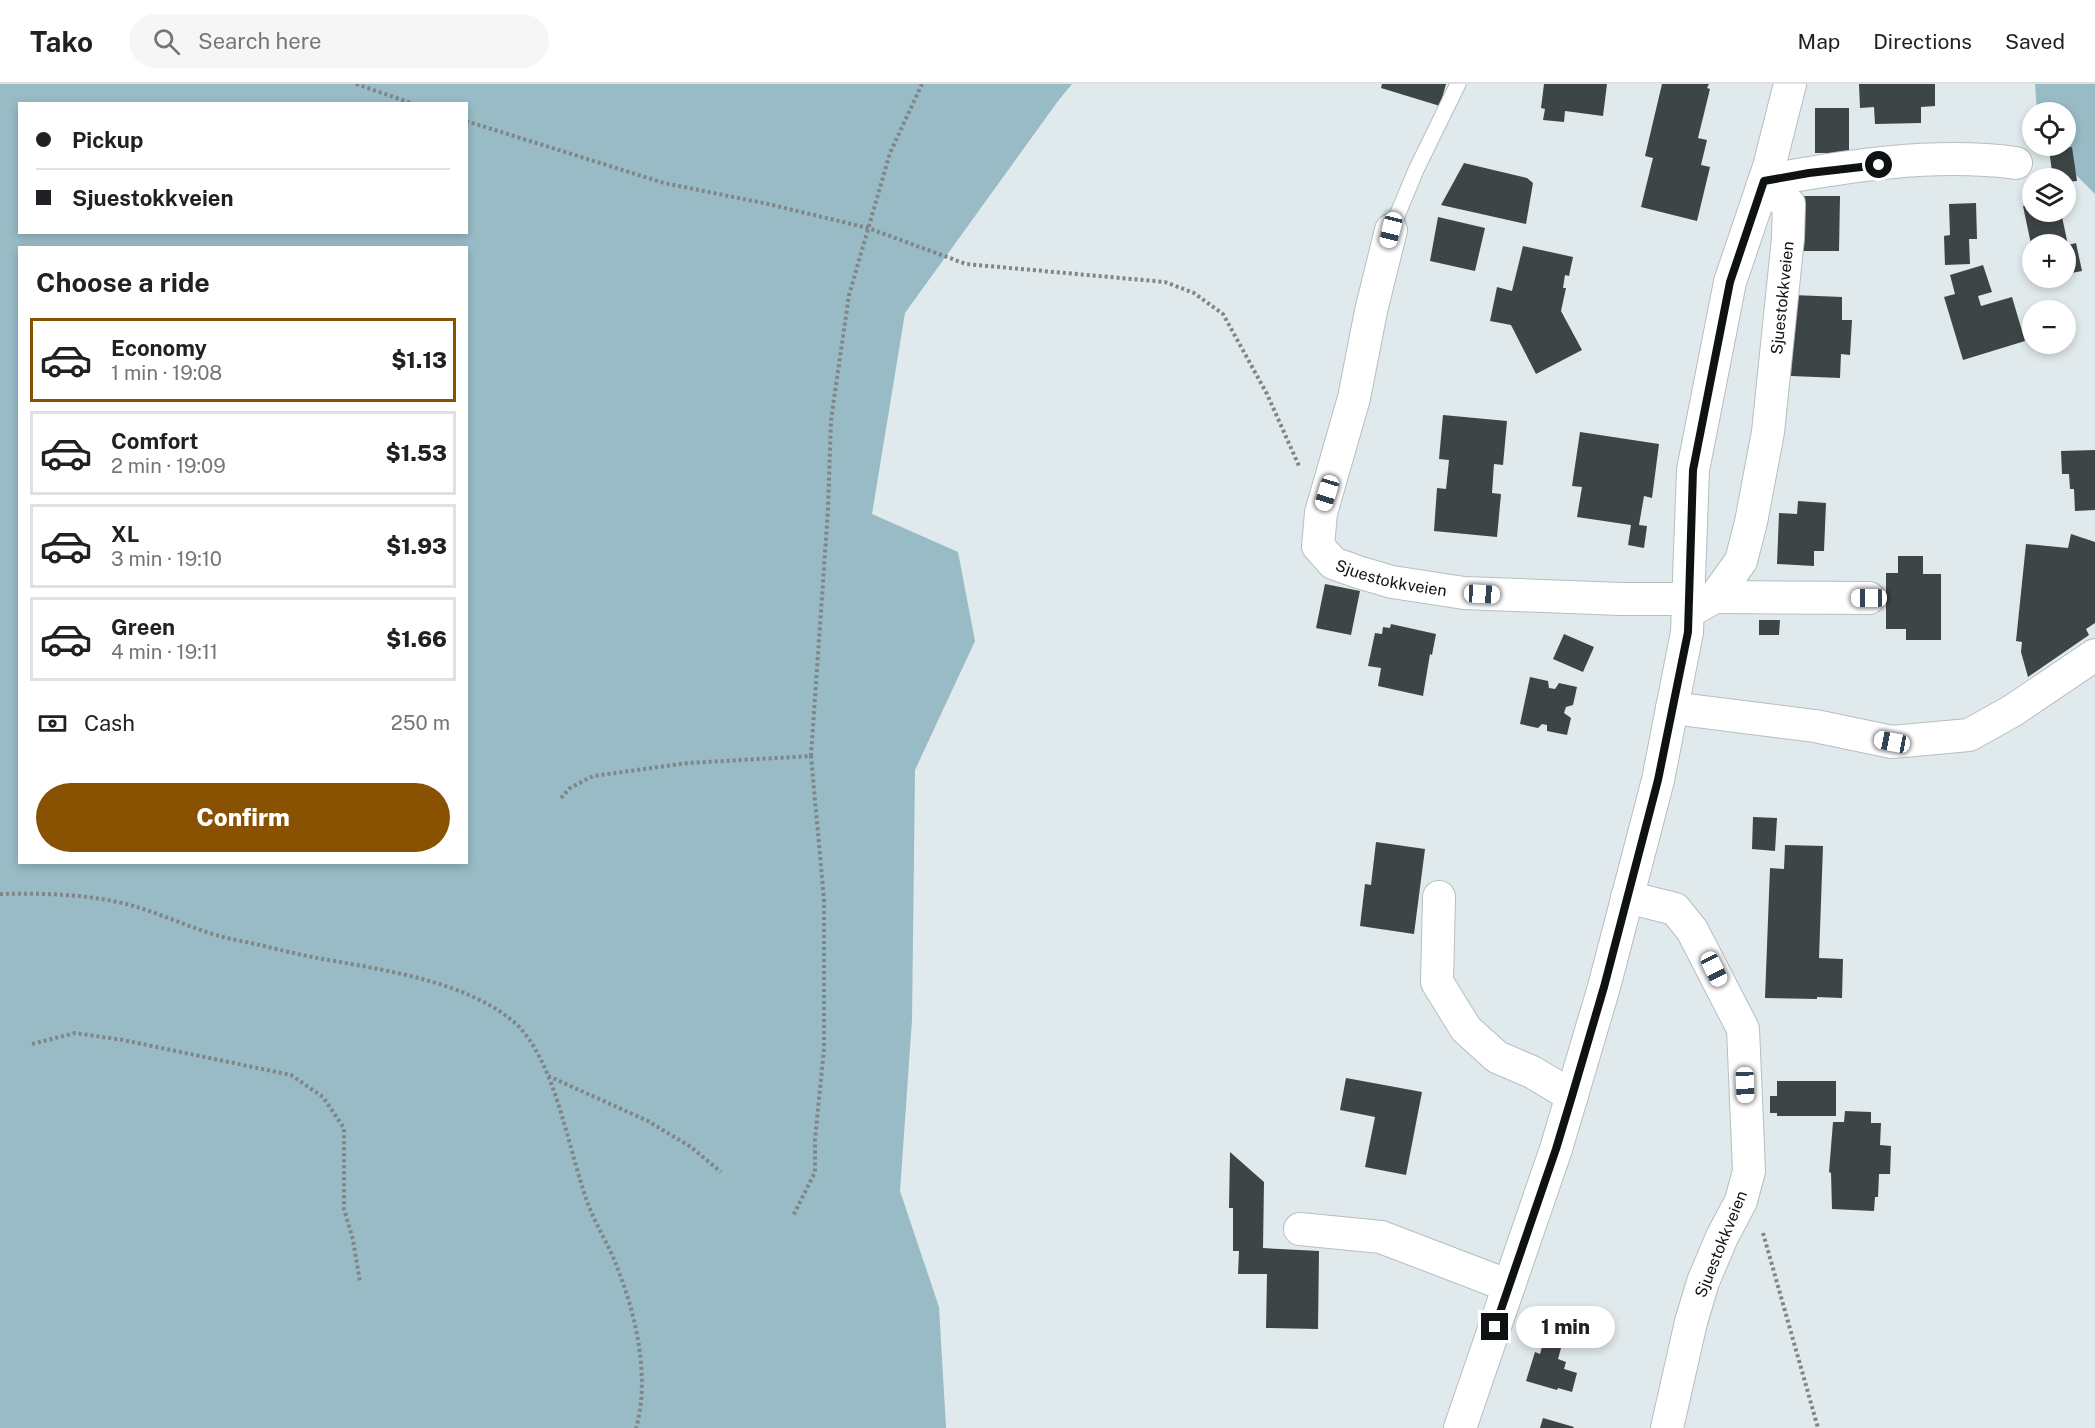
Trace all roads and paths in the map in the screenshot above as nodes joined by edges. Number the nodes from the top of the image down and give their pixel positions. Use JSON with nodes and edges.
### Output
{"nodes":[{"id":1,"x":356,"y":84,"type":"edge"},
{"id":2,"x":922,"y":84,"type":"edge"},
{"id":3,"x":1458,"y":84,"type":"edge"},
{"id":4,"x":1790,"y":84,"type":"edge"},
{"id":5,"x":408,"y":102,"type":"edge"},
{"id":6,"x":468,"y":122,"type":"edge"},
{"id":7,"x":2016,"y":163,"type":"dead end"},
{"id":8,"x":1763,"y":184,"type":"junction"},
{"id":9,"x":868,"y":228,"type":"junction"},
{"id":10,"x":1391,"y":230,"type":"joint"},
{"id":11,"x":1321,"y":513,"type":"junction"},
{"id":12,"x":1869,"y":598,"type":"dead end"},
{"id":13,"x":1697,"y":602,"type":"junction"},
{"id":14,"x":2095,"y":654,"type":"edge"},
{"id":15,"x":1672,"y":708,"type":"junction"},
{"id":16,"x":811,"y":756,"type":"junction"},
{"id":17,"x":561,"y":798,"type":"dead end"},
{"id":18,"x":0,"y":894,"type":"edge"},
{"id":19,"x":1439,"y":897,"type":"dead end"},
{"id":20,"x":1628,"y":897,"type":"junction"},
{"id":21,"x":32,"y":1044,"type":"dead end"},
{"id":22,"x":548,"y":1075,"type":"junction"},
{"id":23,"x":1572,"y":1096,"type":"junction"},
{"id":24,"x":721,"y":1172,"type":"dead end"},
{"id":25,"x":1741,"y":1201,"type":"junction"},
{"id":26,"x":793,"y":1216,"type":"dead end"},
{"id":27,"x":1300,"y":1229,"type":"dead end"},
{"id":28,"x":360,"y":1282,"type":"dead end"},
{"id":29,"x":1509,"y":1286,"type":"junction"},
{"id":30,"x":636,"y":1428,"type":"edge"},
{"id":31,"x":1460,"y":1428,"type":"edge"},
{"id":32,"x":1667,"y":1428,"type":"edge"},
{"id":33,"x":1818,"y":1428,"type":"edge"}],
"edges":[{"from":1,"to":5,"type":"path"},
{"from":2,"to":9,"type":"path"},
{"from":3,"to":10,"type":"lane"},
{"from":4,"to":8,"type":"street"},
{"from":6,"to":9,"type":"path"},
{"from":7,"to":8,"type":"street"},
{"from":8,"to":13,"type":"street"},
{"from":8,"to":13,"type":"street","name":"Sjuestokkveien"},
{"from":9,"to":11,"type":"path"},
{"from":9,"to":16,"type":"path"},
{"from":10,"to":11,"type":"street","name":"Sjuestokkveien"},
{"from":11,"to":13,"type":"street","name":"Sjuestokkveien"},
{"from":12,"to":13,"type":"street"},
{"from":13,"to":15,"type":"street"},
{"from":14,"to":15,"type":"street"},
{"from":15,"to":20,"type":"street"},
{"from":16,"to":17,"type":"path"},
{"from":16,"to":26,"type":"path"},
{"from":18,"to":22,"type":"path"},
{"from":19,"to":23,"type":"street"},
{"from":20,"to":23,"type":"street"},
{"from":20,"to":25,"type":"street","name":"Sjuestokkveien"},
{"from":21,"to":28,"type":"path"},
{"from":22,"to":24,"type":"path"},
{"from":22,"to":30,"type":"path"},
{"from":23,"to":29,"type":"street"},
{"from":25,"to":32,"type":"street","name":"Sjuestokkveien"},
{"from":25,"to":33,"type":"path"},
{"from":27,"to":29,"type":"street"},
{"from":29,"to":31,"type":"street"}]}
